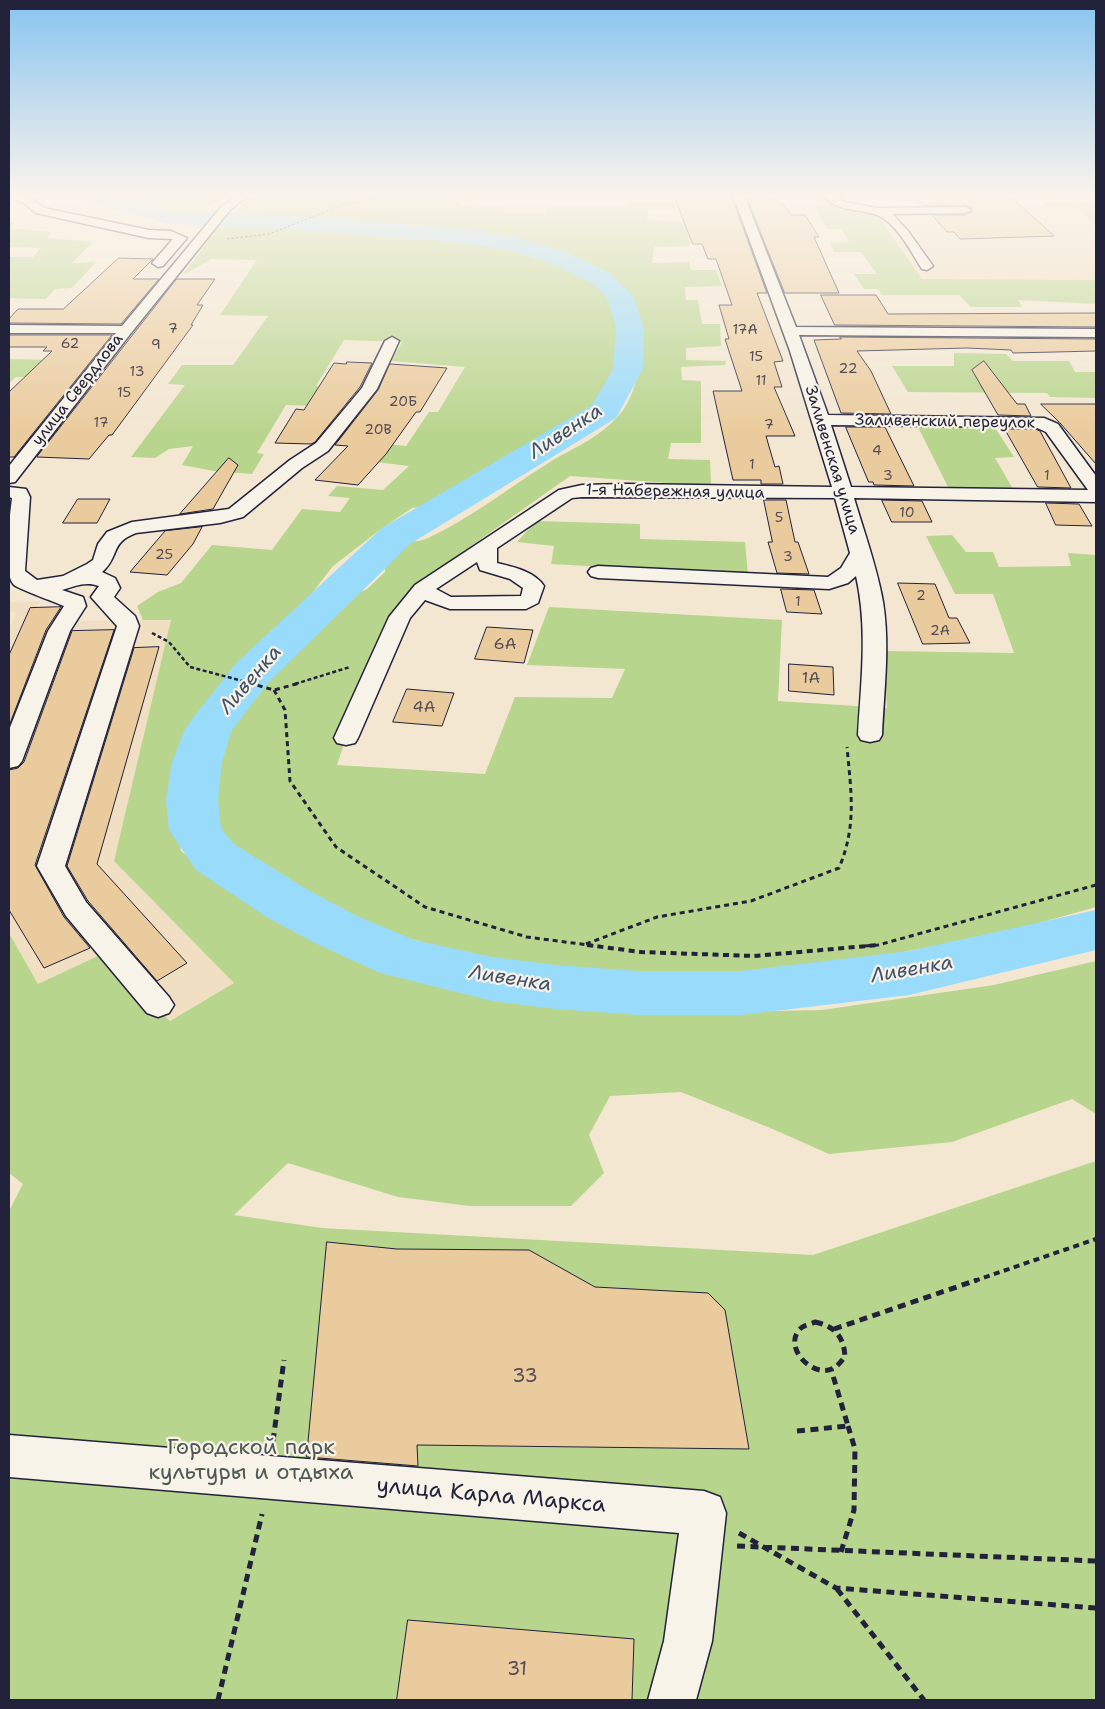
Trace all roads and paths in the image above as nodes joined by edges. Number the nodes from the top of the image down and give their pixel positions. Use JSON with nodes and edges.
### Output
{"nodes":[{"id":1,"x":173,"y":275,"type":"edge"},
{"id":2,"x":770,"y":275,"type":"edge"},
{"id":3,"x":9,"y":329,"type":"edge"},
{"id":4,"x":126,"y":330,"type":"junction"},
{"id":5,"x":792,"y":331,"type":"junction"},
{"id":6,"x":1096,"y":333,"type":"edge"},
{"id":7,"x":392,"y":341,"type":"dead end"},
{"id":8,"x":822,"y":420,"type":"junction"},
{"id":9,"x":9,"y":478,"type":"edge"},
{"id":10,"x":9,"y":492,"type":"edge"},
{"id":11,"x":844,"y":493,"type":"junction"},
{"id":12,"x":1092,"y":494,"type":"edge"},
{"id":13,"x":1096,"y":516,"type":"edge"},
{"id":14,"x":487,"y":545,"type":"junction"},
{"id":15,"x":860,"y":553,"type":"junction"},
{"id":16,"x":598,"y":572,"type":"dead end"},
{"id":17,"x":422,"y":589,"type":"junction"},
{"id":18,"x":71,"y":590,"type":"junction"},
{"id":19,"x":128,"y":626,"type":"junction"},
{"id":20,"x":357,"y":660,"type":"dead end"},
{"id":21,"x":274,"y":690,"type":"junction"},
{"id":22,"x":872,"y":707,"type":"junction"},
{"id":23,"x":870,"y":735,"type":"dead end"},
{"id":24,"x":346,"y":738,"type":"dead end"},
{"id":25,"x":9,"y":761,"type":"edge"},
{"id":26,"x":1096,"y":885,"type":"edge"},
{"id":27,"x":584,"y":944,"type":"junction"},
{"id":28,"x":158,"y":1005,"type":"dead end"},
{"id":29,"x":1096,"y":1239,"type":"edge"},
{"id":30,"x":834,"y":1329,"type":"junction"},
{"id":31,"x":284,"y":1360,"type":"dead end"},
{"id":32,"x":831,"y":1369,"type":"junction"},
{"id":33,"x":848,"y":1426,"type":"junction"},
{"id":34,"x":797,"y":1431,"type":"dead end"},
{"id":35,"x":9,"y":1456,"type":"edge"},
{"id":36,"x":268,"y":1478,"type":"junction"},
{"id":37,"x":704,"y":1513,"type":"junction"},
{"id":38,"x":767,"y":1549,"type":"junction"},
{"id":39,"x":841,"y":1552,"type":"junction"},
{"id":40,"x":1096,"y":1561,"type":"edge"},
{"id":41,"x":836,"y":1588,"type":"junction"},
{"id":42,"x":1096,"y":1608,"type":"edge"},
{"id":43,"x":218,"y":1700,"type":"edge"},
{"id":44,"x":672,"y":1700,"type":"edge"},
{"id":45,"x":924,"y":1700,"type":"edge"}],
"edges":[{"from":1,"to":4,"type":"street","name":"улица Свердлова"},
{"from":2,"to":5,"type":"street","name":"Заливенская улица"},
{"from":3,"to":4,"type":"street"},
{"from":4,"to":9,"type":"street","name":"улица Свердлова"},
{"from":5,"to":6,"type":"street"},
{"from":5,"to":8,"type":"street","name":"Заливенская улица"},
{"from":7,"to":18,"type":"street"},
{"from":8,"to":11,"type":"street","name":"Заливенская улица"},
{"from":8,"to":12,"type":"street","name":"Заливенский переулок"},
{"from":10,"to":18,"type":"street"},
{"from":11,"to":12,"type":"street","name":"1-я Набережная улица"},
{"from":11,"to":14,"type":"street","name":"1-я Набережная улица"},
{"from":11,"to":15,"type":"street","name":"Заливенская улица"},
{"from":12,"to":13,"type":"street","name":"Заливенский переулок"},
{"from":14,"to":17,"type":"street","name":"1-я Набережная улица"},
{"from":14,"to":17,"type":"street"},
{"from":15,"to":16,"type":"street"},
{"from":15,"to":22,"type":"street","name":"Заливенская улица"},
{"from":17,"to":24,"type":"street","name":"1-я Набережная улица"},
{"from":18,"to":19,"type":"street"},
{"from":18,"to":25,"type":"street"},
{"from":19,"to":21,"type":"path"},
{"from":19,"to":28,"type":"street"},
{"from":20,"to":21,"type":"path"},
{"from":21,"to":27,"type":"path"},
{"from":22,"to":23,"type":"street","name":"Заливенская улица"},
{"from":22,"to":27,"type":"path"},
{"from":26,"to":27,"type":"path"},
{"from":29,"to":30,"type":"path"},
{"from":30,"to":32,"type":"path"},
{"from":30,"to":32,"type":"path"},
{"from":31,"to":36,"type":"path"},
{"from":32,"to":33,"type":"path"},
{"from":33,"to":34,"type":"path"},
{"from":33,"to":39,"type":"path"},
{"from":35,"to":36,"type":"street","name":"улица Карла Маркса"},
{"from":36,"to":37,"type":"street","name":"улица Карла Маркса"},
{"from":36,"to":43,"type":"path"},
{"from":37,"to":38,"type":"path"},
{"from":37,"to":44,"type":"street"},
{"from":38,"to":39,"type":"path"},
{"from":38,"to":41,"type":"path"},
{"from":39,"to":40,"type":"path"},
{"from":41,"to":42,"type":"path"},
{"from":41,"to":45,"type":"path"}]}
